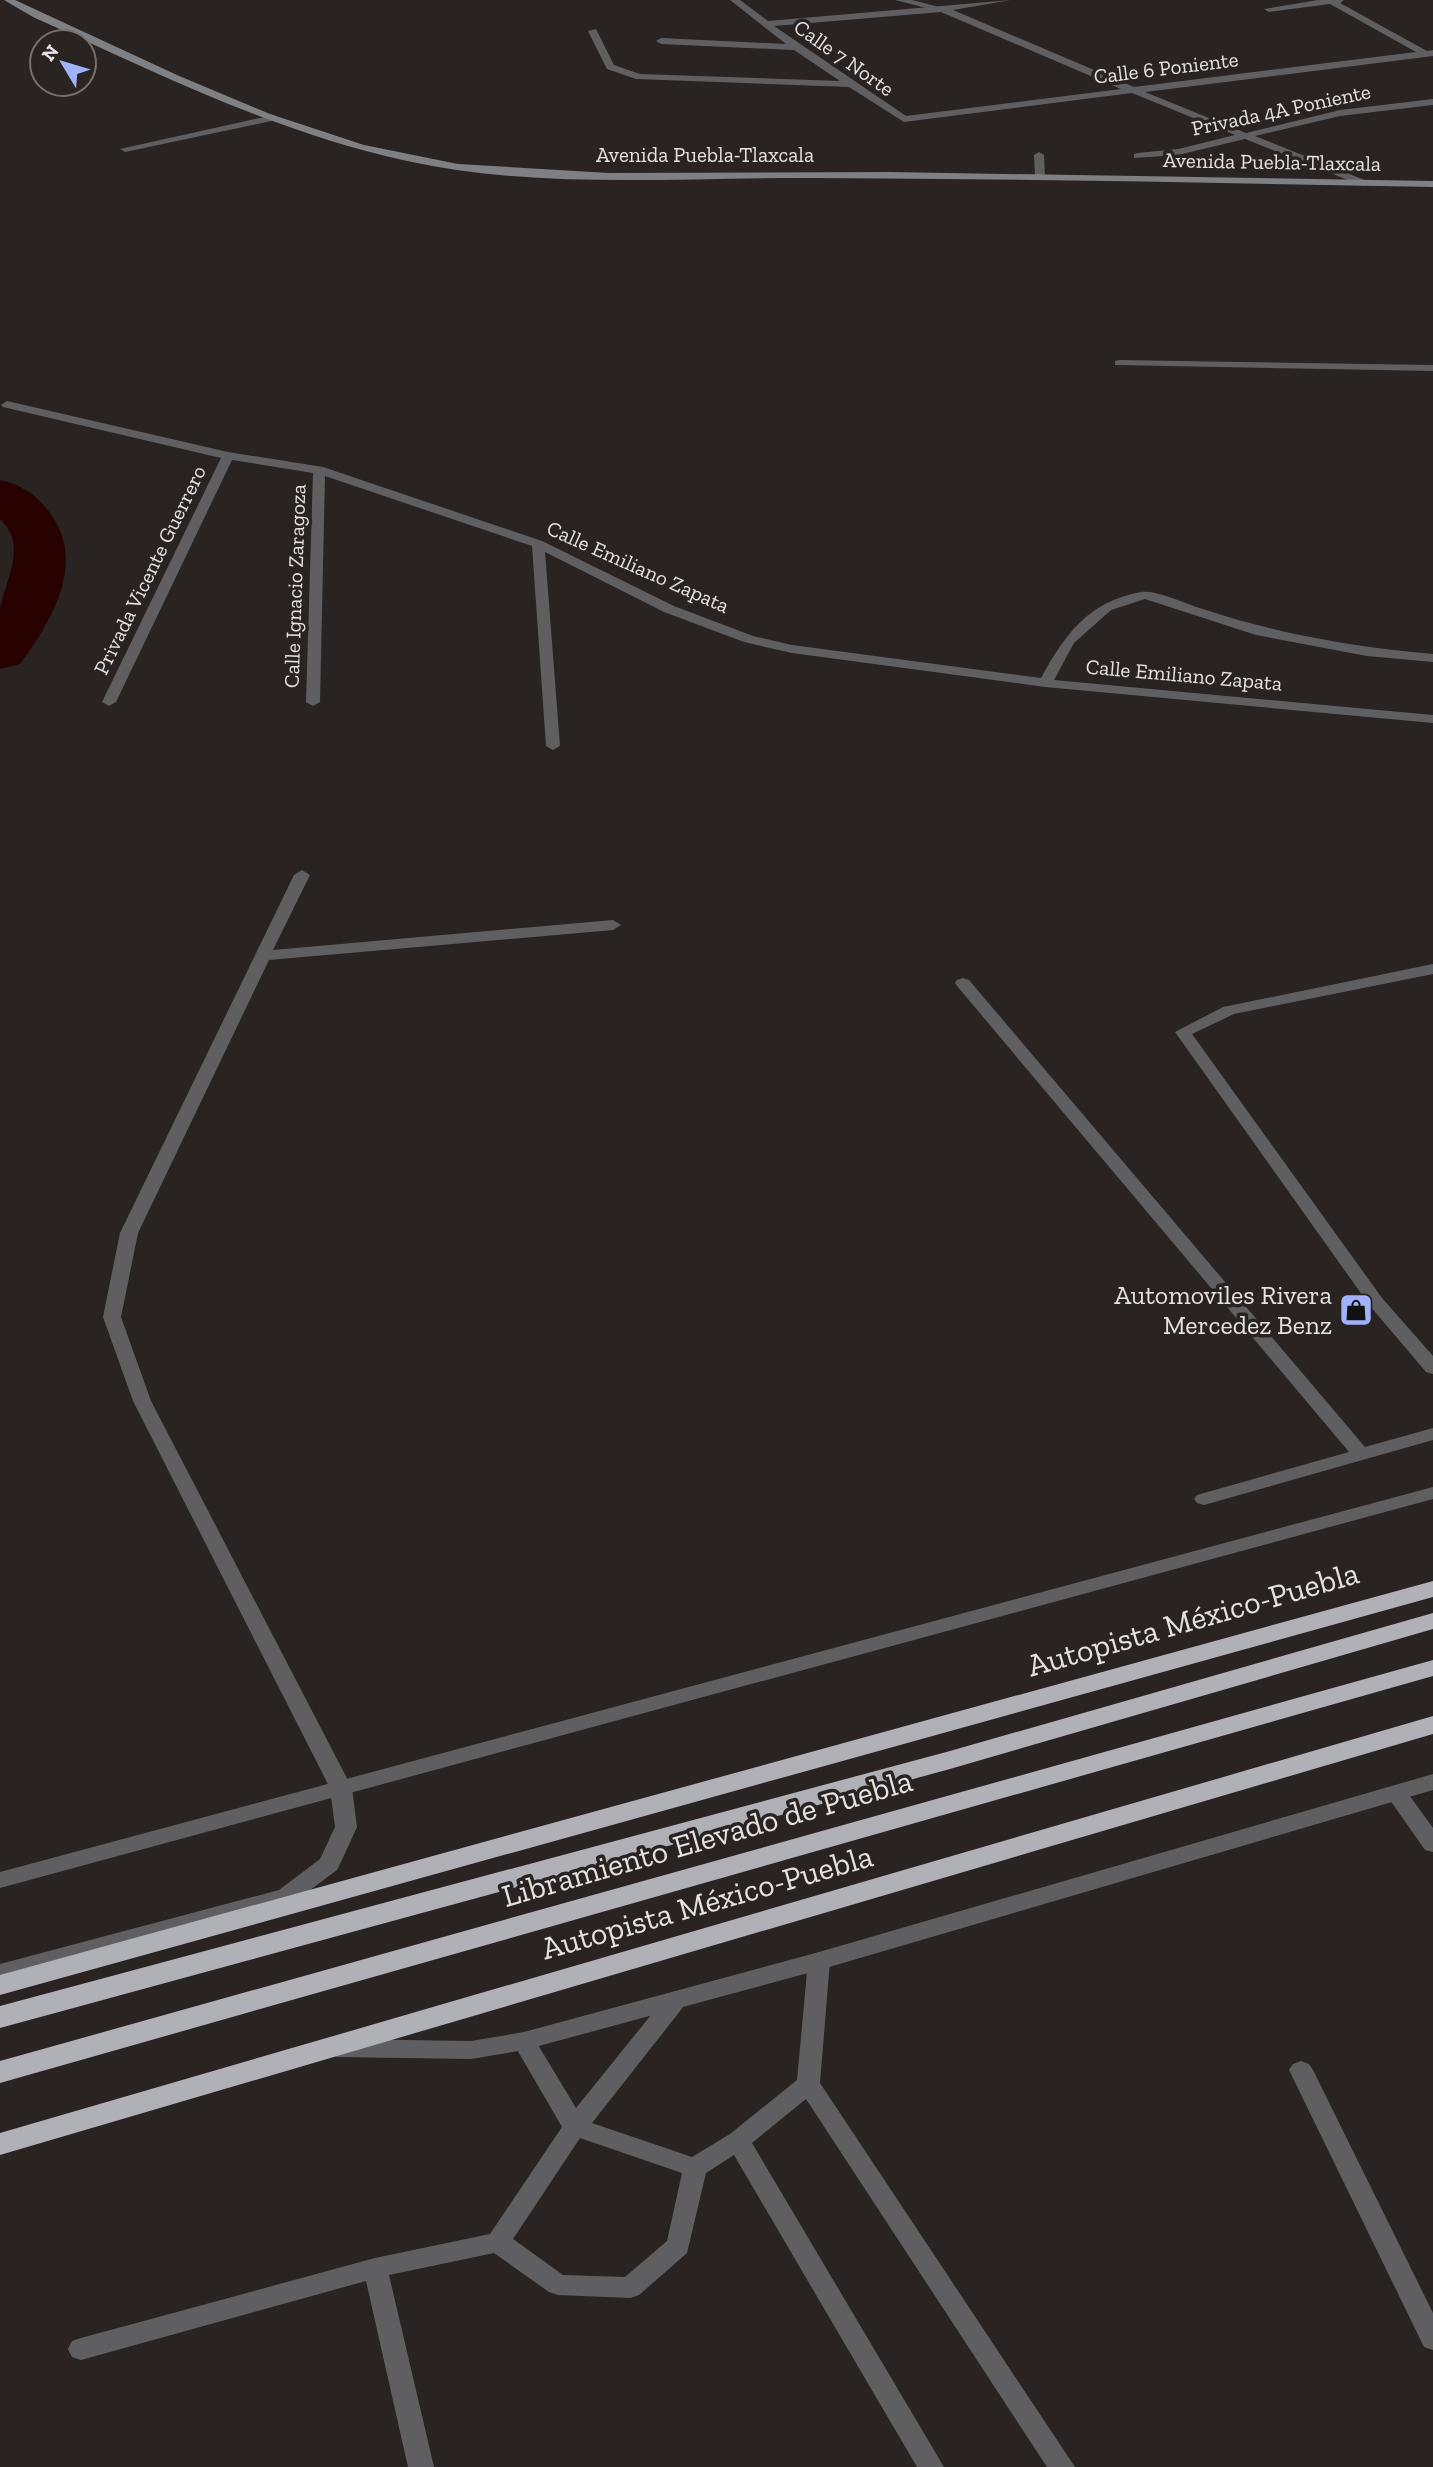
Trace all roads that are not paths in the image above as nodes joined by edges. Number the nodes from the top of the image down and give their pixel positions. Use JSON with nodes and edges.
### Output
{"nodes":[{"id":1,"x":8,"y":0,"type":"edge"},
{"id":2,"x":734,"y":0,"type":"edge"},
{"id":3,"x":899,"y":0,"type":"edge"},
{"id":4,"x":1007,"y":0,"type":"edge"},
{"id":5,"x":1335,"y":1,"type":"edge"},
{"id":6,"x":942,"y":9,"type":"junction"},
{"id":7,"x":1269,"y":9,"type":"dead end"},
{"id":8,"x":766,"y":24,"type":"junction"},
{"id":9,"x":593,"y":31,"type":"dead end"},
{"id":10,"x":661,"y":41,"type":"dead end"},
{"id":11,"x":796,"y":47,"type":"junction"},
{"id":12,"x":1430,"y":54,"type":"edge"},
{"id":13,"x":849,"y":84,"type":"junction"},
{"id":14,"x":1135,"y":91,"type":"junction"},
{"id":15,"x":1433,"y":102,"type":"edge"},
{"id":16,"x":273,"y":118,"type":"junction"},
{"id":17,"x":904,"y":119,"type":"joint"},
{"id":18,"x":1245,"y":136,"type":"junction"},
{"id":19,"x":125,"y":149,"type":"dead end"},
{"id":20,"x":1038,"y":155,"type":"dead end"},
{"id":21,"x":1138,"y":156,"type":"dead end"},
{"id":22,"x":1040,"y":177,"type":"junction"},
{"id":23,"x":1363,"y":183,"type":"junction"},
{"id":24,"x":1433,"y":184,"type":"edge"},
{"id":25,"x":1119,"y":363,"type":"dead end"},
{"id":26,"x":1433,"y":368,"type":"edge"},
{"id":27,"x":7,"y":405,"type":"dead end"},
{"id":28,"x":228,"y":456,"type":"junction"},
{"id":29,"x":320,"y":470,"type":"junction"},
{"id":30,"x":538,"y":544,"type":"junction"},
{"id":31,"x":1433,"y":658,"type":"edge"},
{"id":32,"x":1045,"y":682,"type":"junction"},
{"id":33,"x":109,"y":702,"type":"dead end"},
{"id":34,"x":313,"y":702,"type":"dead end"},
{"id":35,"x":1433,"y":719,"type":"edge"},
{"id":36,"x":554,"y":746,"type":"dead end"},
{"id":37,"x":302,"y":876,"type":"dead end"},
{"id":38,"x":613,"y":925,"type":"dead end"},
{"id":39,"x":263,"y":957,"type":"junction"},
{"id":40,"x":1433,"y":969,"type":"edge"},
{"id":41,"x":963,"y":983,"type":"dead end"},
{"id":42,"x":1433,"y":1368,"type":"edge"},
{"id":43,"x":1433,"y":1434,"type":"edge"},
{"id":44,"x":1361,"y":1454,"type":"junction"},
{"id":45,"x":1433,"y":1493,"type":"edge"},
{"id":46,"x":1204,"y":1499,"type":"dead end"},
{"id":47,"x":1433,"y":1589,"type":"edge"},
{"id":48,"x":1433,"y":1620,"type":"edge"},
{"id":49,"x":1433,"y":1668,"type":"edge"},
{"id":50,"x":1433,"y":1725,"type":"edge"},
{"id":51,"x":1433,"y":1782,"type":"edge"},
{"id":52,"x":341,"y":1788,"type":"junction"},
{"id":53,"x":1396,"y":1793,"type":"junction"},
{"id":54,"x":1433,"y":1844,"type":"edge"},
{"id":55,"x":0,"y":1880,"type":"edge"},
{"id":56,"x":819,"y":1961,"type":"junction"},
{"id":57,"x":0,"y":1973,"type":"edge"},
{"id":58,"x":0,"y":1985,"type":"edge"},
{"id":59,"x":676,"y":2000,"type":"junction"},
{"id":60,"x":0,"y":2017,"type":"edge"},
{"id":61,"x":524,"y":2041,"type":"junction"},
{"id":62,"x":333,"y":2048,"type":"junction"},
{"id":63,"x":1301,"y":2070,"type":"dead end"},
{"id":64,"x":0,"y":2072,"type":"edge"},
{"id":65,"x":808,"y":2084,"type":"junction"},
{"id":66,"x":575,"y":2127,"type":"junction"},
{"id":67,"x":738,"y":2141,"type":"junction"},
{"id":68,"x":0,"y":2144,"type":"edge"},
{"id":69,"x":695,"y":2168,"type":"junction"},
{"id":70,"x":498,"y":2242,"type":"junction"},
{"id":71,"x":375,"y":2268,"type":"junction"},
{"id":72,"x":1433,"y":2339,"type":"edge"},
{"id":73,"x":81,"y":2349,"type":"dead end"},
{"id":74,"x":421,"y":2467,"type":"edge"},
{"id":75,"x":931,"y":2467,"type":"edge"},
{"id":76,"x":1062,"y":2467,"type":"edge"}],
"edges":[{"from":1,"to":16,"type":"main road","name":"Avenida Puebla-Tlaxcala"},
{"from":2,"to":8,"type":"street","name":"Calle 7 Norte"},
{"from":3,"to":6,"type":"street"},
{"from":4,"to":6,"type":"street"},
{"from":5,"to":7,"type":"street"},
{"from":5,"to":12,"type":"street"},
{"from":6,"to":8,"type":"street"},
{"from":6,"to":14,"type":"street"},
{"from":8,"to":11,"type":"street","name":"Calle 7 Norte"},
{"from":9,"to":13,"type":"street"},
{"from":10,"to":11,"type":"street"},
{"from":11,"to":13,"type":"street","name":"Calle 7 Norte"},
{"from":12,"to":14,"type":"street","name":"Calle 6 Poniente"},
{"from":13,"to":17,"type":"street","name":"Calle 7 Norte"},
{"from":14,"to":17,"type":"street","name":"Calle 6 Poniente"},
{"from":14,"to":18,"type":"street"},
{"from":15,"to":18,"type":"street","name":"Privada 4A Poniente"},
{"from":16,"to":19,"type":"street"},
{"from":16,"to":22,"type":"main road","name":"Avenida Puebla-Tlaxcala"},
{"from":18,"to":21,"type":"street","name":"Privada 4A Poniente"},
{"from":18,"to":23,"type":"street"},
{"from":20,"to":22,"type":"street"},
{"from":22,"to":23,"type":"main road","name":"Avenida Puebla-Tlaxcala"},
{"from":23,"to":24,"type":"main road","name":"Avenida Puebla-Tlaxcala"},
{"from":25,"to":26,"type":"street"},
{"from":27,"to":28,"type":"street","name":"Calle Emiliano Zapata"},
{"from":28,"to":29,"type":"street","name":"Calle Emiliano Zapata"},
{"from":28,"to":33,"type":"street","name":"Privada Vicente Guerrero"},
{"from":29,"to":30,"type":"street","name":"Calle Emiliano Zapata"},
{"from":29,"to":34,"type":"street","name":"Calle Ignacio Zaragoza"},
{"from":30,"to":32,"type":"street","name":"Calle Emiliano Zapata"},
{"from":30,"to":36,"type":"street"},
{"from":31,"to":32,"type":"street"},
{"from":32,"to":35,"type":"street","name":"Calle Emiliano Zapata"},
{"from":37,"to":39,"type":"street"},
{"from":38,"to":39,"type":"street"},
{"from":39,"to":52,"type":"street"},
{"from":40,"to":42,"type":"street"},
{"from":41,"to":44,"type":"street"},
{"from":43,"to":44,"type":"street"},
{"from":44,"to":46,"type":"street"},
{"from":45,"to":52,"type":"street"},
{"from":47,"to":58,"type":"highway","name":"Autopista México-Puebla"},
{"from":48,"to":60,"type":"highway","name":"Libramiento Elevado de Puebla"},
{"from":49,"to":64,"type":"highway","name":"Libramiento Elevado de Puebla"},
{"from":50,"to":62,"type":"highway","name":"Autopista México-Puebla"},
{"from":51,"to":53,"type":"street"},
{"from":52,"to":55,"type":"street"},
{"from":52,"to":57,"type":"street"},
{"from":53,"to":54,"type":"street"},
{"from":53,"to":56,"type":"street"},
{"from":56,"to":59,"type":"street"},
{"from":56,"to":65,"type":"street"},
{"from":59,"to":61,"type":"street"},
{"from":59,"to":66,"type":"street"},
{"from":61,"to":62,"type":"street"},
{"from":61,"to":66,"type":"street"},
{"from":62,"to":68,"type":"highway","name":"Autopista México-Puebla"},
{"from":63,"to":72,"type":"street"},
{"from":65,"to":67,"type":"street"},
{"from":65,"to":76,"type":"street"},
{"from":66,"to":69,"type":"street"},
{"from":66,"to":70,"type":"street"},
{"from":67,"to":69,"type":"street"},
{"from":67,"to":75,"type":"street"},
{"from":69,"to":70,"type":"street"},
{"from":70,"to":71,"type":"street"},
{"from":71,"to":73,"type":"street"},
{"from":71,"to":74,"type":"street"}]}
